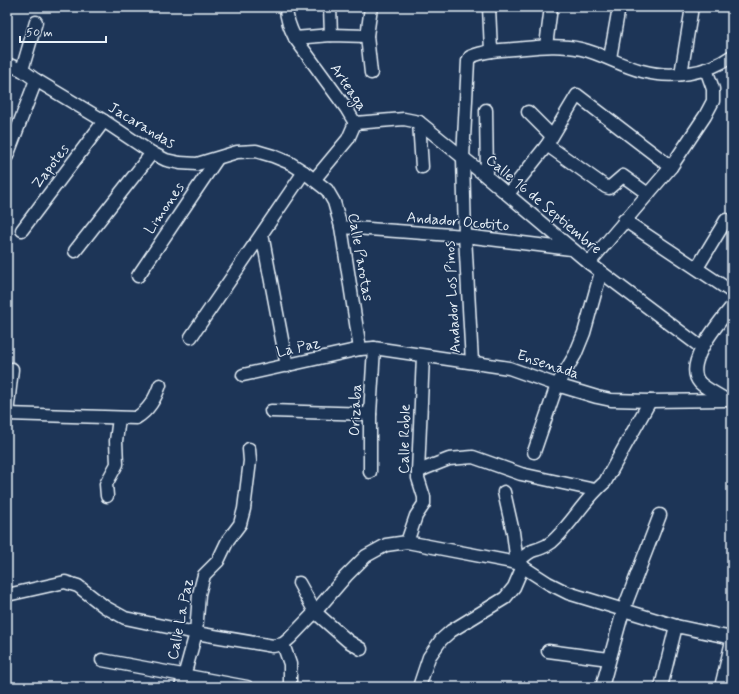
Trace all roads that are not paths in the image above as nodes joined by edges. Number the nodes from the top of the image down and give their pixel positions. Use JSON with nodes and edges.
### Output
{"nodes":[{"id":1,"x":286,"y":7,"type":"edge"},
{"id":2,"x":330,"y":7,"type":"edge"},
{"id":3,"x":371,"y":7,"type":"edge"},
{"id":4,"x":489,"y":7,"type":"edge"},
{"id":5,"x":551,"y":7,"type":"edge"},
{"id":6,"x":619,"y":7,"type":"edge"},
{"id":7,"x":692,"y":7,"type":"edge"},
{"id":8,"x":36,"y":22,"type":"dead end"},
{"id":9,"x":331,"y":35,"type":"junction"},
{"id":10,"x":367,"y":36,"type":"junction"},
{"id":11,"x":296,"y":38,"type":"junction"},
{"id":12,"x":546,"y":46,"type":"junction"},
{"id":13,"x":491,"y":51,"type":"junction"},
{"id":14,"x":732,"y":56,"type":"edge"},
{"id":15,"x":610,"y":58,"type":"junction"},
{"id":16,"x":7,"y":64,"type":"edge"},
{"id":17,"x":706,"y":69,"type":"junction"},
{"id":18,"x":22,"y":70,"type":"junction"},
{"id":19,"x":372,"y":73,"type":"dead end"},
{"id":20,"x":681,"y":74,"type":"junction"},
{"id":21,"x":36,"y":80,"type":"junction"},
{"id":22,"x":486,"y":110,"type":"dead end"},
{"id":23,"x":528,"y":112,"type":"dead end"},
{"id":24,"x":104,"y":121,"type":"junction"},
{"id":25,"x":419,"y":122,"type":"junction"},
{"id":26,"x":354,"y":124,"type":"junction"},
{"id":27,"x":550,"y":140,"type":"junction"},
{"id":28,"x":152,"y":153,"type":"junction"},
{"id":29,"x":7,"y":156,"type":"edge"},
{"id":30,"x":463,"y":158,"type":"junction"},
{"id":31,"x":216,"y":159,"type":"junction"},
{"id":32,"x":422,"y":167,"type":"dead end"},
{"id":33,"x":671,"y":167,"type":"junction"},
{"id":34,"x":304,"y":172,"type":"junction"},
{"id":35,"x":487,"y":177,"type":"junction"},
{"id":36,"x":314,"y":180,"type":"junction"},
{"id":37,"x":508,"y":194,"type":"junction"},
{"id":38,"x":648,"y":194,"type":"junction"},
{"id":39,"x":624,"y":220,"type":"junction"},
{"id":40,"x":726,"y":220,"type":"dead end"},
{"id":41,"x":341,"y":227,"type":"junction"},
{"id":42,"x":22,"y":230,"type":"dead end"},
{"id":43,"x":262,"y":234,"type":"junction"},
{"id":44,"x":465,"y":236,"type":"junction"},
{"id":45,"x":571,"y":249,"type":"junction"},
{"id":46,"x":75,"y":252,"type":"dead end"},
{"id":47,"x":589,"y":263,"type":"junction"},
{"id":48,"x":697,"y":268,"type":"junction"},
{"id":49,"x":601,"y":272,"type":"junction"},
{"id":50,"x":138,"y":276,"type":"dead end"},
{"id":51,"x":732,"y":292,"type":"edge"},
{"id":52,"x":732,"y":306,"type":"edge"},
{"id":53,"x":191,"y":337,"type":"dead end"},
{"id":54,"x":374,"y":348,"type":"junction"},
{"id":55,"x":702,"y":348,"type":"junction"},
{"id":56,"x":360,"y":349,"type":"junction"},
{"id":57,"x":423,"y":356,"type":"junction"},
{"id":58,"x":472,"y":362,"type":"junction"},
{"id":59,"x":287,"y":366,"type":"junction"},
{"id":60,"x":12,"y":369,"type":"dead end"},
{"id":61,"x":243,"y":376,"type":"dead end"},
{"id":62,"x":160,"y":385,"type":"dead end"},
{"id":63,"x":557,"y":385,"type":"junction"},
{"id":64,"x":650,"y":401,"type":"junction"},
{"id":65,"x":729,"y":402,"type":"edge"},
{"id":66,"x":271,"y":411,"type":"dead end"},
{"id":67,"x":7,"y":414,"type":"edge"},
{"id":68,"x":370,"y":414,"type":"junction"},
{"id":69,"x":119,"y":418,"type":"junction"},
{"id":70,"x":249,"y":449,"type":"dead end"},
{"id":71,"x":534,"y":452,"type":"dead end"},
{"id":72,"x":370,"y":472,"type":"dead end"},
{"id":73,"x":418,"y":472,"type":"junction"},
{"id":74,"x":595,"y":490,"type":"junction"},
{"id":75,"x":504,"y":492,"type":"dead end"},
{"id":76,"x":107,"y":496,"type":"dead end"},
{"id":77,"x":660,"y":515,"type":"dead end"},
{"id":78,"x":407,"y":542,"type":"junction"},
{"id":79,"x":520,"y":564,"type":"junction"},
{"id":80,"x":300,"y":583,"type":"dead end"},
{"id":81,"x":7,"y":595,"type":"edge"},
{"id":82,"x":623,"y":611,"type":"junction"},
{"id":83,"x":315,"y":612,"type":"junction"},
{"id":84,"x":676,"y":626,"type":"junction"},
{"id":85,"x":196,"y":633,"type":"junction"},
{"id":86,"x":732,"y":638,"type":"edge"},
{"id":87,"x":732,"y":641,"type":"edge"},
{"id":88,"x":283,"y":644,"type":"junction"},
{"id":89,"x":361,"y":649,"type":"dead end"},
{"id":90,"x":548,"y":651,"type":"dead end"},
{"id":91,"x":609,"y":659,"type":"junction"},
{"id":92,"x":102,"y":660,"type":"dead end"},
{"id":93,"x":183,"y":681,"type":"edge"},
{"id":94,"x":247,"y":687,"type":"edge"},
{"id":95,"x":290,"y":687,"type":"edge"},
{"id":96,"x":419,"y":687,"type":"edge"},
{"id":97,"x":602,"y":687,"type":"edge"},
{"id":98,"x":661,"y":687,"type":"edge"},
{"id":99,"x":721,"y":687,"type":"edge"}],
"edges":[{"from":1,"to":11,"type":"street","name":"Arteaga"},
{"from":2,"to":9,"type":"street"},
{"from":3,"to":10,"type":"street"},
{"from":4,"to":13,"type":"street"},
{"from":5,"to":12,"type":"street"},
{"from":6,"to":15,"type":"street"},
{"from":7,"to":20,"type":"street"},
{"from":8,"to":18,"type":"street"},
{"from":9,"to":10,"type":"street"},
{"from":9,"to":11,"type":"street"},
{"from":10,"to":19,"type":"street"},
{"from":11,"to":26,"type":"street","name":"Arteaga"},
{"from":12,"to":13,"type":"street"},
{"from":12,"to":15,"type":"street"},
{"from":13,"to":30,"type":"street","name":"Andador Los Pinos"},
{"from":14,"to":17,"type":"street"},
{"from":15,"to":20,"type":"street"},
{"from":16,"to":18,"type":"street","name":"Jacarandas"},
{"from":17,"to":20,"type":"street"},
{"from":17,"to":33,"type":"street"},
{"from":18,"to":21,"type":"street","name":"Jacarandas"},
{"from":21,"to":24,"type":"street","name":"Jacarandas"},
{"from":21,"to":29,"type":"street"},
{"from":22,"to":35,"type":"street"},
{"from":23,"to":27,"type":"street"},
{"from":24,"to":28,"type":"street","name":"Jacarandas"},
{"from":24,"to":42,"type":"street","name":"Zapotes"},
{"from":25,"to":26,"type":"street"},
{"from":25,"to":30,"type":"street","name":"Calle 16 de Septiembre"},
{"from":25,"to":32,"type":"street"},
{"from":26,"to":36,"type":"street","name":"Arteaga"},
{"from":27,"to":33,"type":"street"},
{"from":27,"to":37,"type":"street"},
{"from":27,"to":38,"type":"street"},
{"from":28,"to":31,"type":"street","name":"Jacarandas"},
{"from":28,"to":46,"type":"street"},
{"from":30,"to":35,"type":"street","name":"Calle 16 de Septiembre"},
{"from":30,"to":44,"type":"street","name":"Andador Los Pinos"},
{"from":31,"to":34,"type":"street","name":"Jacarandas"},
{"from":31,"to":50,"type":"street","name":"Limones"},
{"from":33,"to":38,"type":"street"},
{"from":34,"to":36,"type":"street","name":"Jacarandas"},
{"from":34,"to":43,"type":"street"},
{"from":35,"to":37,"type":"street","name":"Calle 16 de Septiembre"},
{"from":36,"to":41,"type":"street","name":"Calle Parotas"},
{"from":37,"to":45,"type":"street","name":"Calle 16 de Septiembre"},
{"from":38,"to":39,"type":"street"},
{"from":39,"to":47,"type":"street"},
{"from":39,"to":48,"type":"street"},
{"from":40,"to":48,"type":"street"},
{"from":41,"to":44,"type":"street","name":"Andador Ocotito"},
{"from":41,"to":56,"type":"street","name":"Calle Parotas"},
{"from":43,"to":53,"type":"street"},
{"from":43,"to":59,"type":"street"},
{"from":44,"to":45,"type":"street","name":"Andador Ocotito"},
{"from":44,"to":58,"type":"street","name":"Andador Los Pinos"},
{"from":45,"to":47,"type":"street","name":"Calle 16 de Septiembre"},
{"from":47,"to":49,"type":"street","name":"Calle 16 de Septiembre"},
{"from":48,"to":51,"type":"street"},
{"from":49,"to":55,"type":"street","name":"Calle 16 de Septiembre"},
{"from":49,"to":63,"type":"street"},
{"from":52,"to":55,"type":"street"},
{"from":54,"to":56,"type":"street","name":"Ensenada"},
{"from":54,"to":57,"type":"street","name":"Ensenada"},
{"from":54,"to":68,"type":"street","name":"Orizaba"},
{"from":55,"to":65,"type":"street"},
{"from":56,"to":59,"type":"street","name":"La Paz"},
{"from":57,"to":58,"type":"street","name":"Ensenada"},
{"from":57,"to":73,"type":"street","name":"Calle Roble"},
{"from":58,"to":63,"type":"street","name":"Ensenada"},
{"from":59,"to":61,"type":"street","name":"La Paz"},
{"from":60,"to":67,"type":"street"},
{"from":62,"to":69,"type":"street"},
{"from":63,"to":64,"type":"street","name":"Ensenada"},
{"from":63,"to":71,"type":"street"},
{"from":64,"to":65,"type":"street","name":"Ensenada"},
{"from":64,"to":74,"type":"street"},
{"from":66,"to":68,"type":"street"},
{"from":67,"to":69,"type":"street"},
{"from":68,"to":72,"type":"street","name":"Orizaba"},
{"from":69,"to":76,"type":"street"},
{"from":70,"to":85,"type":"street","name":"Calle La Paz"},
{"from":73,"to":74,"type":"street"},
{"from":73,"to":78,"type":"street","name":"Calle Roble"},
{"from":74,"to":79,"type":"street"},
{"from":75,"to":79,"type":"street"},
{"from":77,"to":82,"type":"street"},
{"from":78,"to":79,"type":"street"},
{"from":78,"to":83,"type":"street"},
{"from":79,"to":82,"type":"street"},
{"from":79,"to":96,"type":"street"},
{"from":80,"to":83,"type":"street"},
{"from":81,"to":85,"type":"street"},
{"from":82,"to":84,"type":"street"},
{"from":82,"to":91,"type":"street"},
{"from":83,"to":88,"type":"street"},
{"from":83,"to":89,"type":"street"},
{"from":84,"to":86,"type":"street"},
{"from":84,"to":98,"type":"street"},
{"from":85,"to":88,"type":"street"},
{"from":85,"to":93,"type":"street","name":"Calle La Paz"},
{"from":87,"to":99,"type":"street"},
{"from":88,"to":95,"type":"street"},
{"from":90,"to":91,"type":"street"},
{"from":91,"to":97,"type":"street"},
{"from":92,"to":93,"type":"street"},
{"from":93,"to":94,"type":"street"}]}
